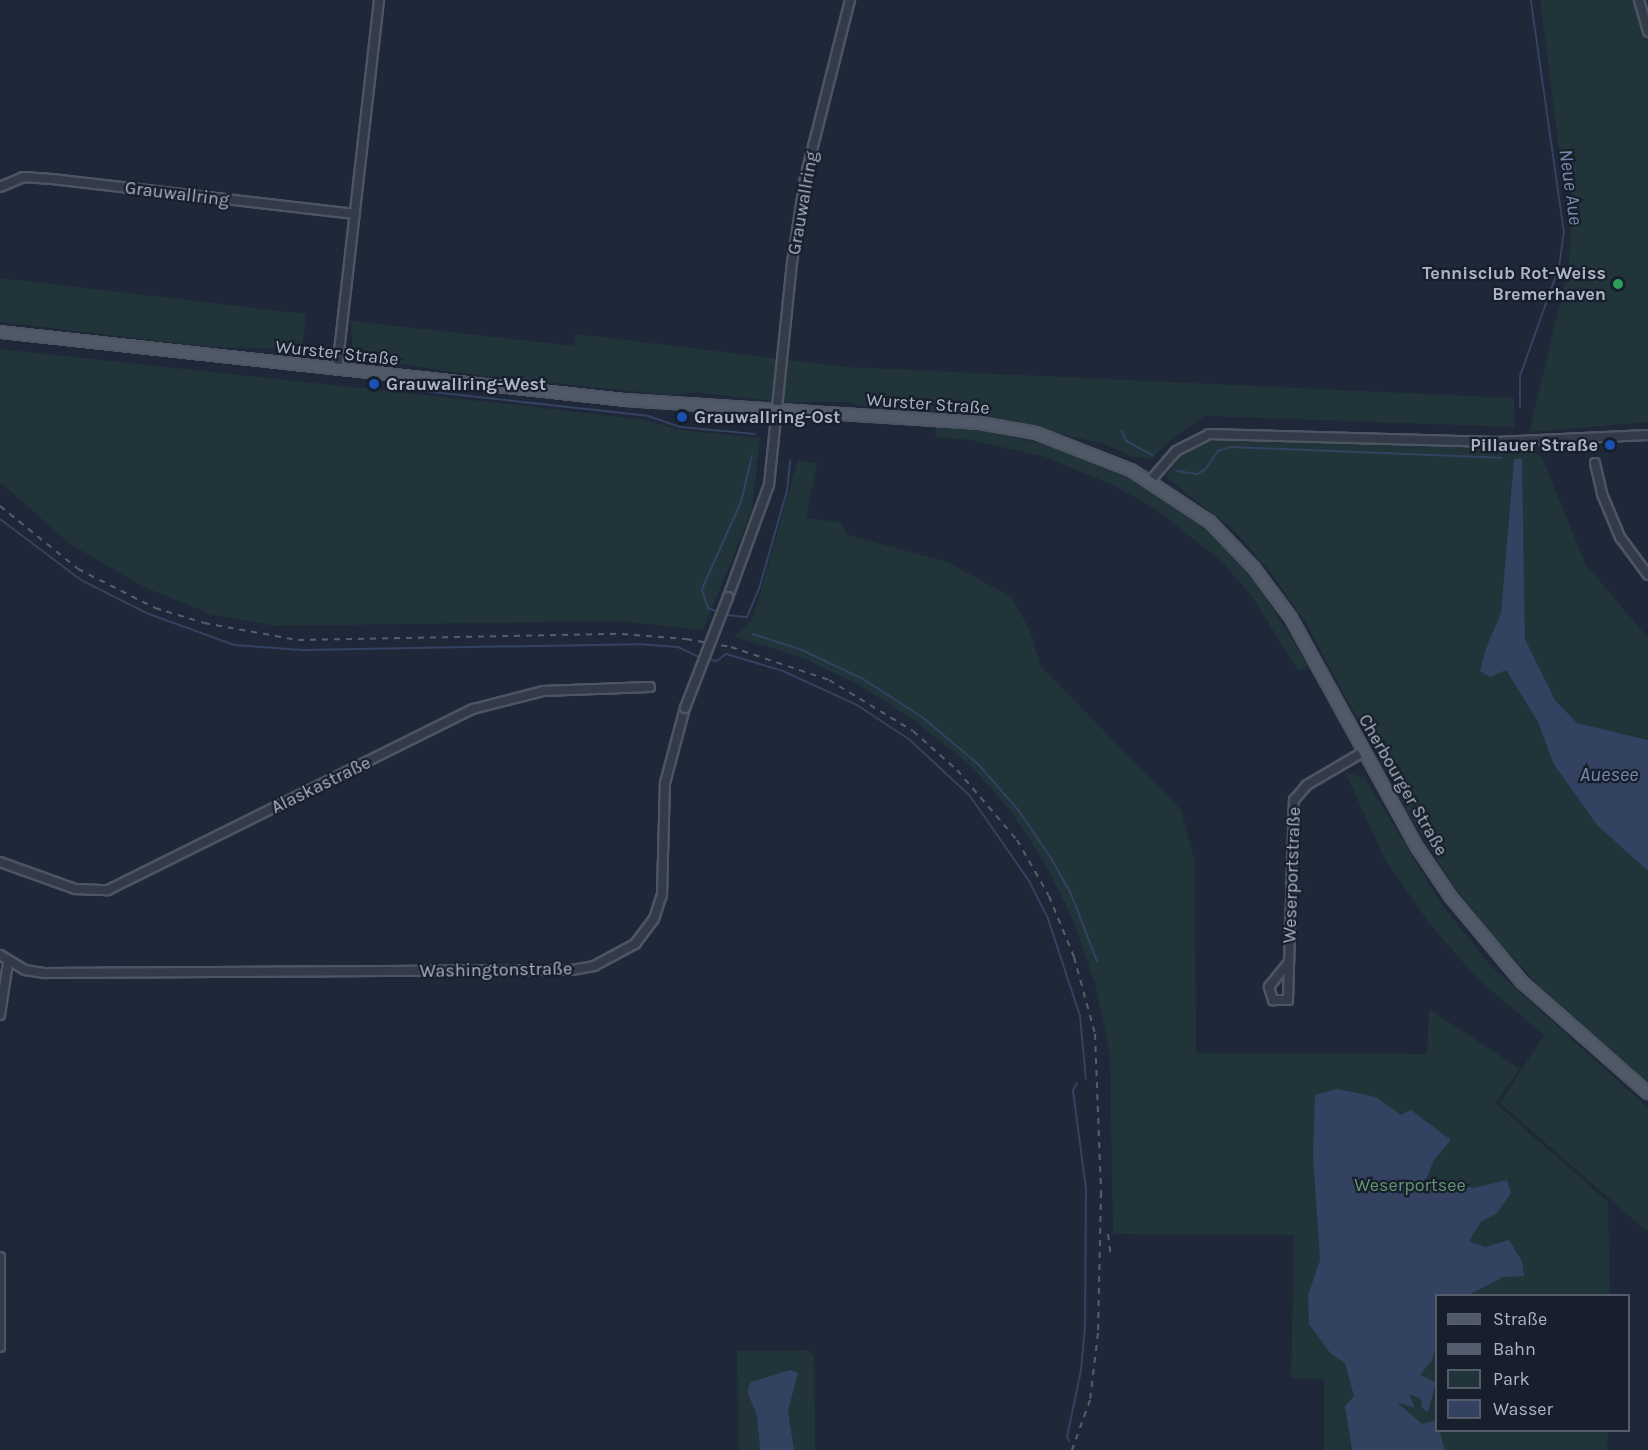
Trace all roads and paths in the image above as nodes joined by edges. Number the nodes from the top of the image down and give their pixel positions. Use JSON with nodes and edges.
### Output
{"nodes":[{"id":1,"x":379,"y":0,"type":"edge"},
{"id":2,"x":850,"y":0,"type":"edge"},
{"id":3,"x":1639,"y":0,"type":"edge"},
{"id":4,"x":1648,"y":32,"type":"edge"},
{"id":5,"x":0,"y":187,"type":"edge"},
{"id":6,"x":355,"y":214,"type":"junction"},
{"id":7,"x":0,"y":332,"type":"edge"},
{"id":8,"x":338,"y":369,"type":"junction"},
{"id":9,"x":777,"y":410,"type":"junction"},
{"id":10,"x":1648,"y":435,"type":"edge"},
{"id":11,"x":1595,"y":464,"type":"dead end"},
{"id":12,"x":1150,"y":481,"type":"junction"},
{"id":13,"x":1648,"y":575,"type":"edge"},
{"id":14,"x":650,"y":687,"type":"dead end"},
{"id":15,"x":1363,"y":752,"type":"junction"},
{"id":16,"x":0,"y":862,"type":"edge"},
{"id":17,"x":0,"y":955,"type":"edge"},
{"id":18,"x":1289,"y":962,"type":"dead end"},
{"id":19,"x":8,"y":963,"type":"junction"},
{"id":20,"x":0,"y":1015,"type":"edge"},
{"id":21,"x":1648,"y":1093,"type":"edge"},
{"id":22,"x":0,"y":1257,"type":"edge"},
{"id":23,"x":0,"y":1347,"type":"edge"}],
"edges":[{"from":1,"to":6,"type":"street"},
{"from":2,"to":9,"type":"street","name":"Grauwallring"},
{"from":3,"to":4,"type":"street"},
{"from":5,"to":6,"type":"street","name":"Grauwallring"},
{"from":6,"to":8,"type":"street"},
{"from":7,"to":8,"type":"main road","name":"Wurster Straße"},
{"from":8,"to":9,"type":"main road","name":"Wurster Straße"},
{"from":9,"to":12,"type":"main road","name":"Wurster Straße"},
{"from":9,"to":19,"type":"street","name":"Washingtonstraße","bridge":true},
{"from":10,"to":12,"type":"street"},
{"from":11,"to":13,"type":"street"},
{"from":12,"to":15,"type":"main road","name":"Cherbourger Straße"},
{"from":14,"to":16,"type":"street","name":"Alaskastraße"},
{"from":15,"to":18,"type":"street","name":"Weserportstraße"},
{"from":15,"to":21,"type":"main road","name":"Cherbourger Straße"},
{"from":17,"to":19,"type":"street"},
{"from":19,"to":20,"type":"street"},
{"from":22,"to":23,"type":"street"}]}
